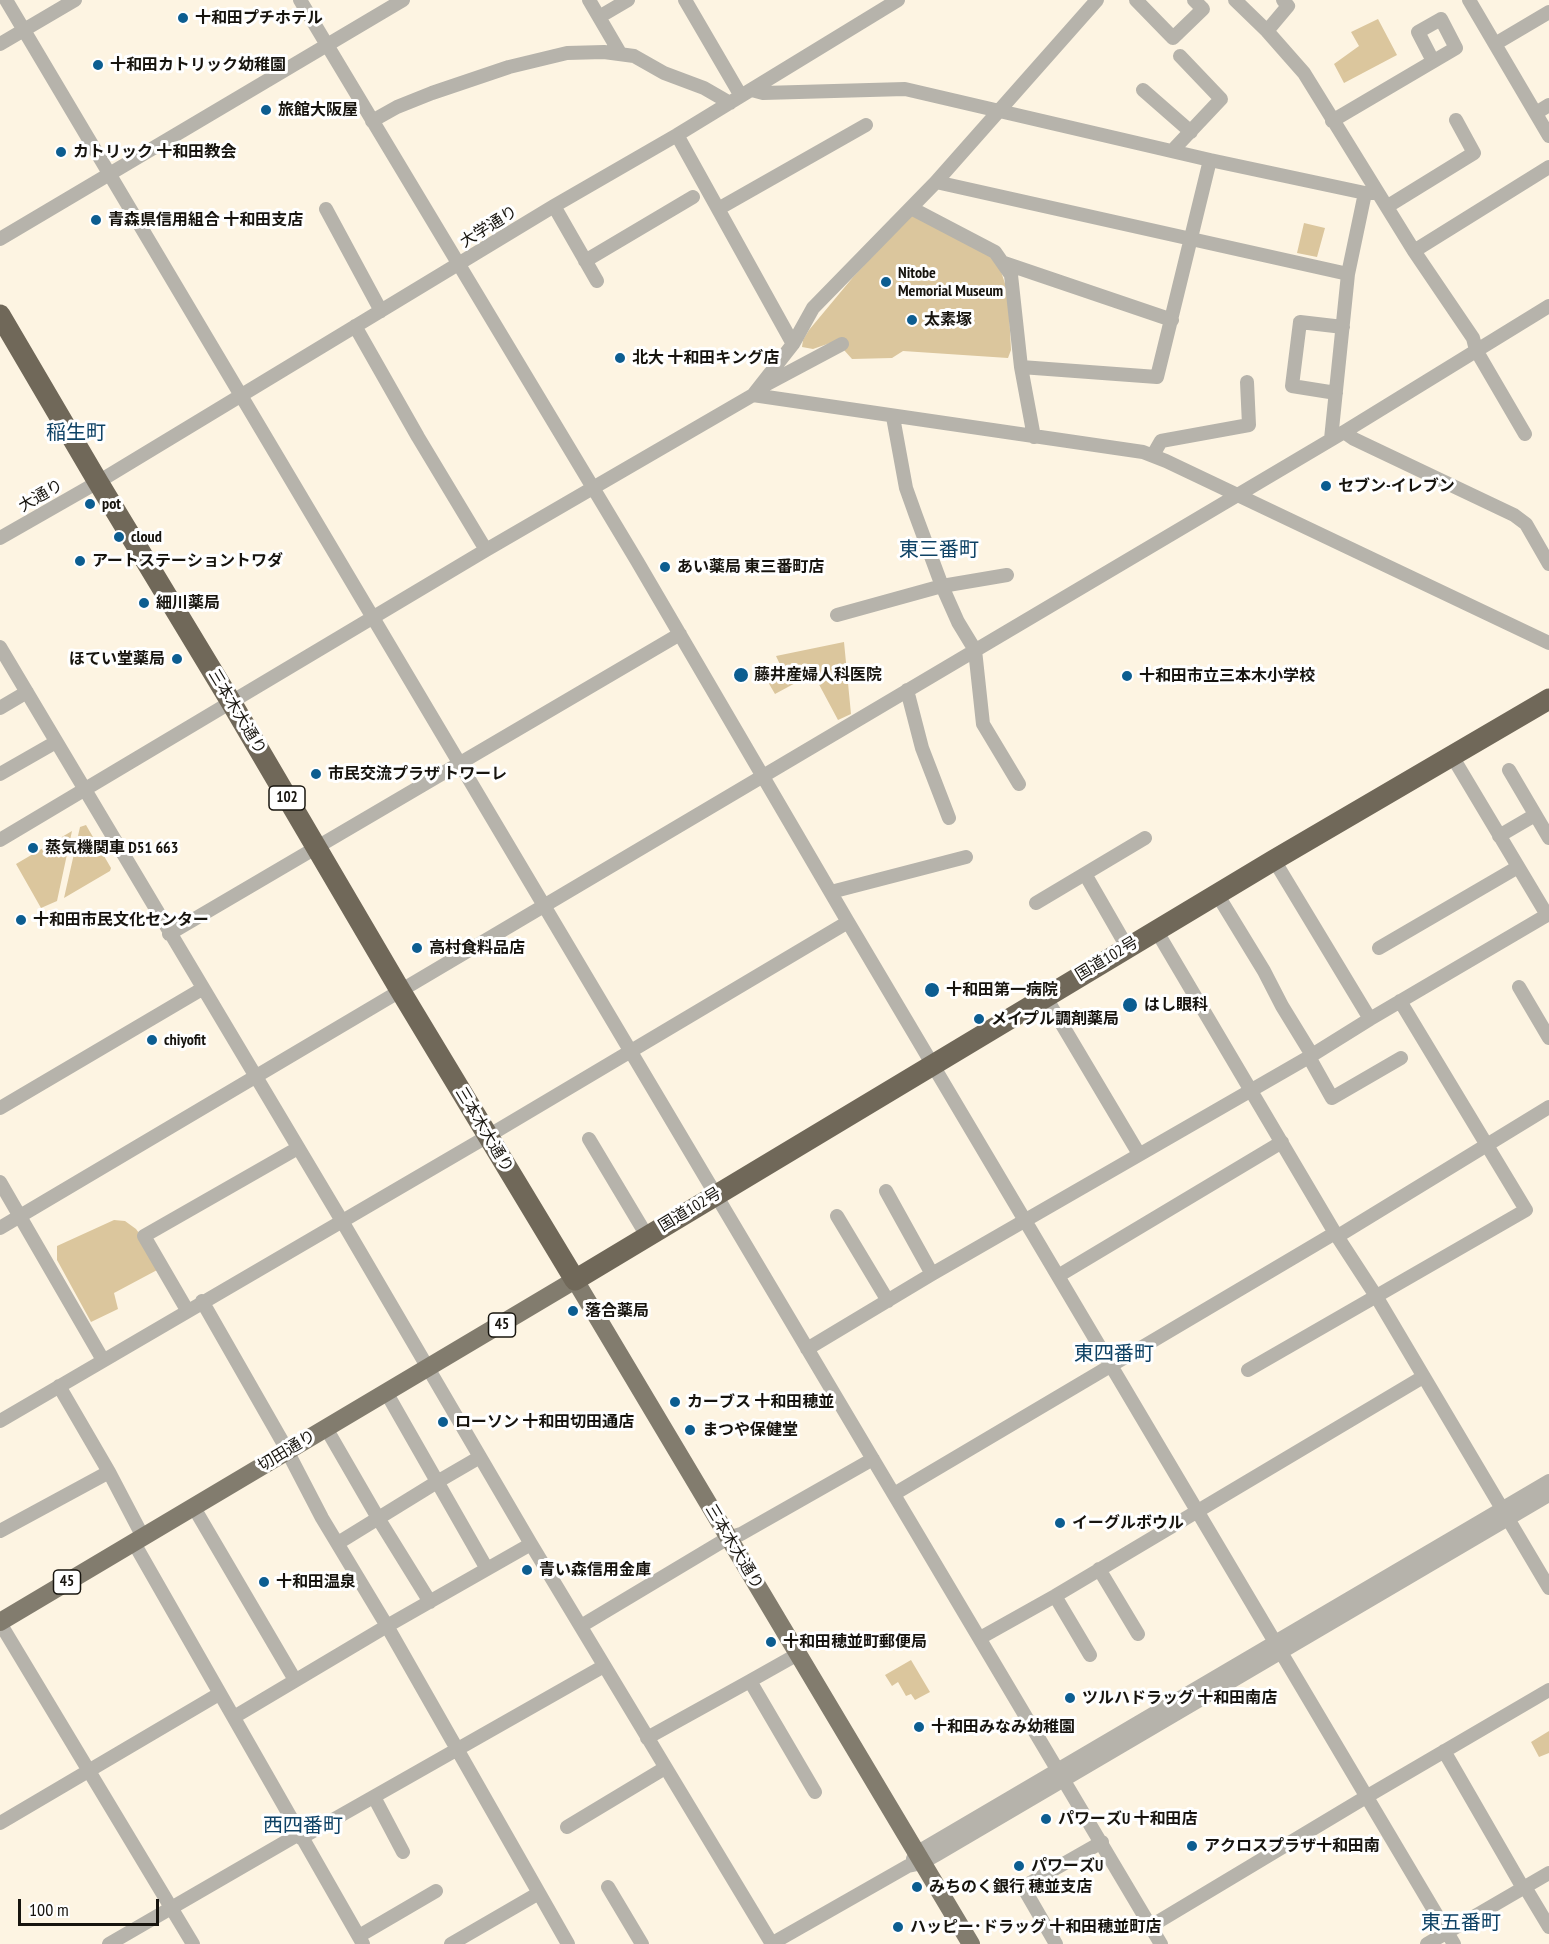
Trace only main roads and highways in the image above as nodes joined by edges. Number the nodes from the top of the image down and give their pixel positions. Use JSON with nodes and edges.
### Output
{"nodes":[{"id":1,"x":0,"y":315,"type":"edge"},
{"id":2,"x":1549,"y":699,"type":"edge"},
{"id":3,"x":575,"y":1280,"type":"junction"},
{"id":4,"x":0,"y":1622,"type":"edge"},
{"id":5,"x":971,"y":1944,"type":"edge"}],
"edges":[{"from":1,"to":3,"type":"highway","name":"三本木大通り","number":"102"},
{"from":2,"to":3,"type":"highway","name":"国道102号"},
{"from":3,"to":4,"type":"main road","name":"切田通り","number":"45"},
{"from":3,"to":5,"type":"main road","name":"三本木大通り"}]}
